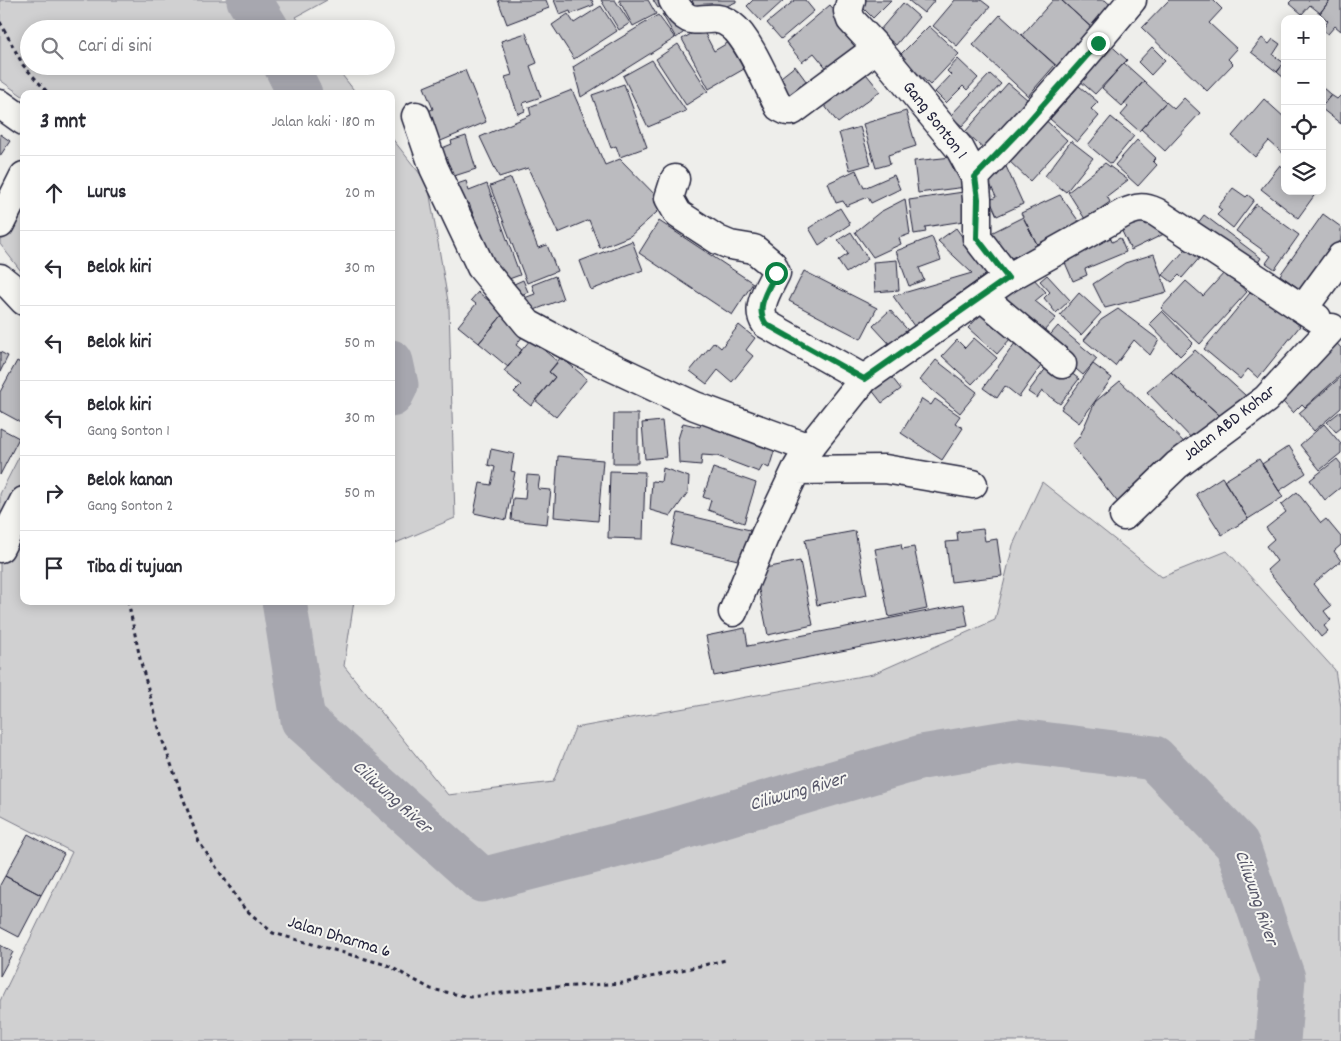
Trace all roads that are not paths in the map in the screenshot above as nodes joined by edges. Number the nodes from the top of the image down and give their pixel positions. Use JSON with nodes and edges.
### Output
{"nodes":[{"id":1,"x":673,"y":0,"type":"edge"},
{"id":2,"x":851,"y":0,"type":"edge"},
{"id":3,"x":1132,"y":0,"type":"edge"},
{"id":4,"x":877,"y":48,"type":"junction"},
{"id":5,"x":0,"y":104,"type":"edge"},
{"id":6,"x":416,"y":116,"type":"dead end"},
{"id":7,"x":20,"y":118,"type":"edge"},
{"id":8,"x":975,"y":177,"type":"junction"},
{"id":9,"x":675,"y":179,"type":"dead end"},
{"id":10,"x":20,"y":184,"type":"edge"},
{"id":11,"x":0,"y":224,"type":"edge"},
{"id":12,"x":1341,"y":257,"type":"edge"},
{"id":13,"x":0,"y":278,"type":"edge"},
{"id":14,"x":1008,"y":278,"type":"junction"},
{"id":15,"x":20,"y":297,"type":"edge"},
{"id":16,"x":982,"y":297,"type":"junction"},
{"id":17,"x":1303,"y":309,"type":"junction"},
{"id":18,"x":1336,"y":331,"type":"edge"},
{"id":19,"x":1062,"y":364,"type":"dead end"},
{"id":20,"x":864,"y":379,"type":"junction"},
{"id":21,"x":803,"y":459,"type":"junction"},
{"id":22,"x":973,"y":484,"type":"dead end"},
{"id":23,"x":20,"y":509,"type":"edge"},
{"id":24,"x":1124,"y":516,"type":"dead end"},
{"id":25,"x":0,"y":548,"type":"edge"},
{"id":26,"x":733,"y":612,"type":"dead end"}],
"edges":[{"from":1,"to":4,"type":"street"},
{"from":2,"to":4,"type":"street","name":"Gang Sonton 1"},
{"from":3,"to":8,"type":"street"},
{"from":4,"to":8,"type":"street","name":"Gang Sonton 1"},
{"from":5,"to":7,"type":"street"},
{"from":6,"to":21,"type":"street"},
{"from":8,"to":14,"type":"street","name":"Gang Sonton 1"},
{"from":9,"to":20,"type":"street"},
{"from":10,"to":11,"type":"street"},
{"from":12,"to":17,"type":"street"},
{"from":13,"to":15,"type":"street"},
{"from":14,"to":16,"type":"street"},
{"from":14,"to":17,"type":"street"},
{"from":16,"to":19,"type":"street"},
{"from":16,"to":20,"type":"street"},
{"from":17,"to":18,"type":"street"},
{"from":18,"to":24,"type":"street","name":"Jalan ABD Kohar"},
{"from":20,"to":21,"type":"street"},
{"from":21,"to":22,"type":"street"},
{"from":21,"to":26,"type":"street"},
{"from":23,"to":25,"type":"street"}]}
